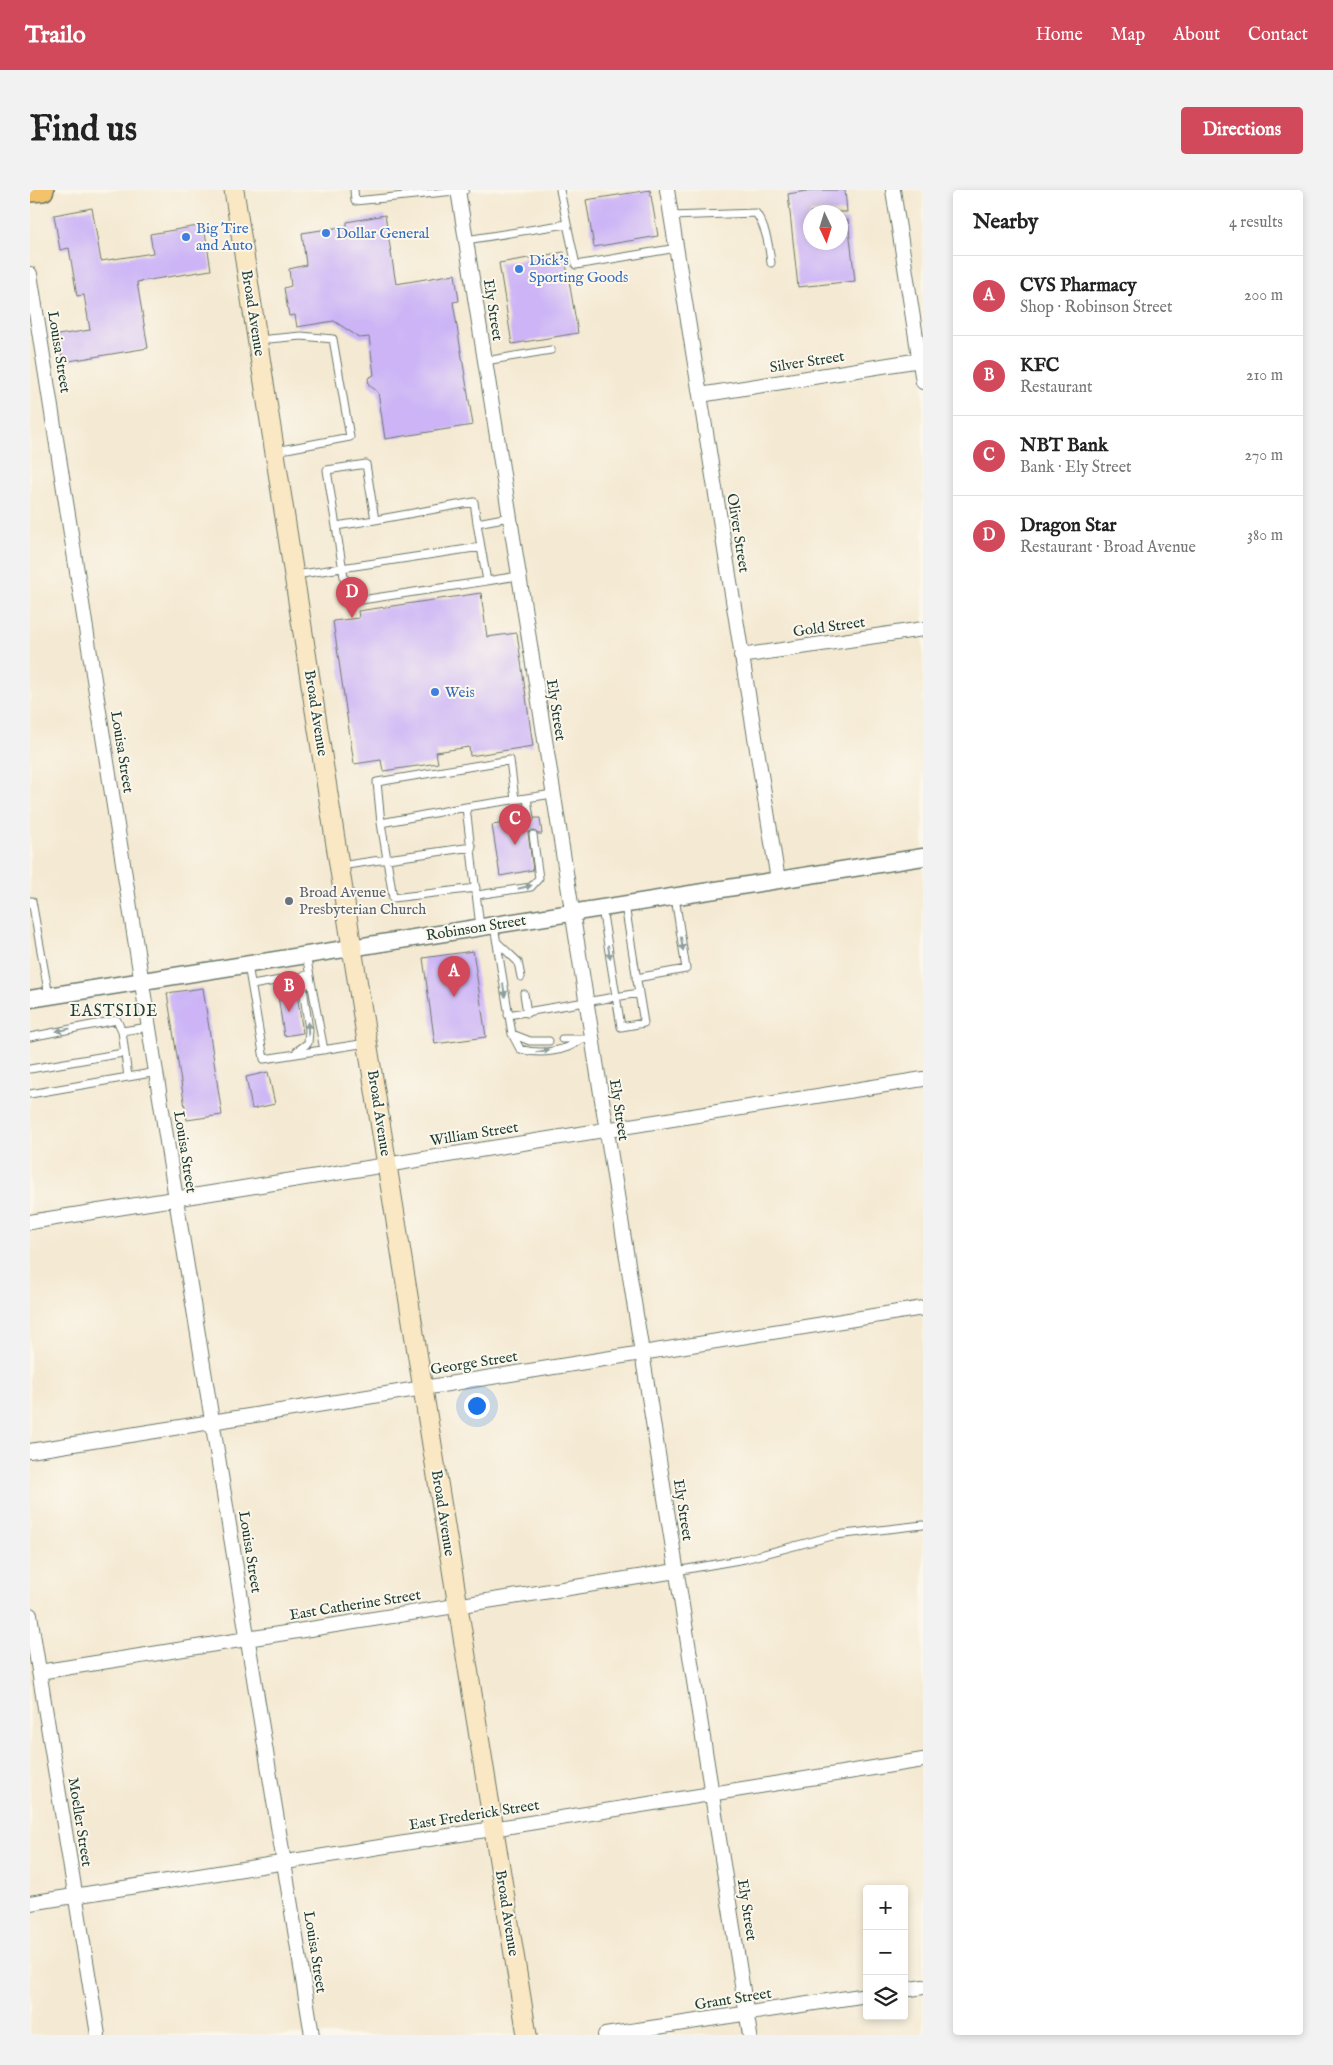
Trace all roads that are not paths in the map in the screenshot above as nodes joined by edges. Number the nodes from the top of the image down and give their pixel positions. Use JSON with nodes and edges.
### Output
{"nodes":[{"id":1,"x":43,"y":190,"type":"edge"},
{"id":2,"x":234,"y":190,"type":"edge"},
{"id":3,"x":354,"y":190,"type":"edge"},
{"id":4,"x":383,"y":190,"type":"edge"},
{"id":5,"x":460,"y":190,"type":"edge"},
{"id":6,"x":560,"y":190,"type":"edge"},
{"id":7,"x":667,"y":190,"type":"edge"},
{"id":8,"x":893,"y":190,"type":"edge"},
{"id":9,"x":30,"y":192,"type":"edge"},
{"id":10,"x":414,"y":193,"type":"edge"},
{"id":11,"x":384,"y":198,"type":"junction"},
{"id":12,"x":671,"y":216,"type":"junction"},
{"id":13,"x":566,"y":224,"type":"junction"},
{"id":14,"x":466,"y":240,"type":"junction"},
{"id":15,"x":677,"y":248,"type":"junction"},
{"id":16,"x":771,"y":264,"type":"dead end"},
{"id":17,"x":30,"y":274,"type":"edge"},
{"id":18,"x":258,"y":340,"type":"junction"},
{"id":19,"x":551,"y":350,"type":"dead end"},
{"id":20,"x":920,"y":360,"type":"junction"},
{"id":21,"x":485,"y":361,"type":"junction"},
{"id":22,"x":923,"y":382,"type":"edge"},
{"id":23,"x":700,"y":395,"type":"junction"},
{"id":24,"x":275,"y":451,"type":"junction"},
{"id":25,"x":509,"y":517,"type":"junction"},
{"id":26,"x":375,"y":520,"type":"junction"},
{"id":27,"x":478,"y":523,"type":"junction"},
{"id":28,"x":336,"y":526,"type":"junction"},
{"id":29,"x":481,"y":547,"type":"junction"},
{"id":30,"x":343,"y":568,"type":"junction"},
{"id":31,"x":294,"y":575,"type":"junction"},
{"id":32,"x":518,"y":576,"type":"junction"},
{"id":33,"x":487,"y":581,"type":"junction"},
{"id":34,"x":923,"y":629,"type":"edge"},
{"id":35,"x":741,"y":656,"type":"junction"},
{"id":36,"x":553,"y":794,"type":"junction"},
{"id":37,"x":527,"y":798,"type":"junction"},
{"id":38,"x":515,"y":800,"type":"junction"},
{"id":39,"x":466,"y":807,"type":"junction"},
{"id":40,"x":530,"y":819,"type":"dead end"},
{"id":41,"x":381,"y":823,"type":"junction"},
{"id":42,"x":533,"y":835,"type":"dead end"},
{"id":43,"x":472,"y":847,"type":"junction"},
{"id":44,"x":923,"y":857,"type":"edge"},
{"id":45,"x":387,"y":858,"type":"junction"},
{"id":46,"x":340,"y":866,"type":"junction"},
{"id":47,"x":778,"y":880,"type":"junction"},
{"id":48,"x":476,"y":892,"type":"junction"},
{"id":49,"x":675,"y":896,"type":"junction"},
{"id":50,"x":30,"y":901,"type":"edge"},
{"id":51,"x":625,"y":904,"type":"junction"},
{"id":52,"x":602,"y":908,"type":"junction"},
{"id":53,"x":571,"y":913,"type":"junction"},
{"id":54,"x":487,"y":926,"type":"junction"},
{"id":55,"x":496,"y":942,"type":"junction"},
{"id":56,"x":352,"y":948,"type":"junction"},
{"id":57,"x":306,"y":955,"type":"junction"},
{"id":58,"x":248,"y":964,"type":"junction"},
{"id":59,"x":310,"y":976,"type":"junction"},
{"id":60,"x":521,"y":977,"type":"dead end"},
{"id":61,"x":636,"y":978,"type":"junction"},
{"id":62,"x":143,"y":981,"type":"junction"},
{"id":63,"x":252,"y":985,"type":"junction"},
{"id":64,"x":639,"y":993,"type":"junction"},
{"id":65,"x":524,"y":994,"type":"dead end"},
{"id":66,"x":49,"y":996,"type":"junction"},
{"id":67,"x":615,"y":997,"type":"junction"},
{"id":68,"x":30,"y":999,"type":"edge"},
{"id":69,"x":586,"y":1004,"type":"junction"},
{"id":70,"x":527,"y":1013,"type":"junction"},
{"id":71,"x":508,"y":1015,"type":"junction"},
{"id":72,"x":149,"y":1027,"type":"junction"},
{"id":73,"x":122,"y":1031,"type":"junction"},
{"id":74,"x":512,"y":1034,"type":"junction"},
{"id":75,"x":30,"y":1037,"type":"edge"},
{"id":76,"x":587,"y":1038,"type":"junction"},
{"id":77,"x":562,"y":1039,"type":"dead end"},
{"id":78,"x":368,"y":1042,"type":"junction"},
{"id":79,"x":549,"y":1042,"type":"dead end"},
{"id":80,"x":324,"y":1050,"type":"junction"},
{"id":81,"x":123,"y":1053,"type":"junction"},
{"id":82,"x":277,"y":1057,"type":"junction"},
{"id":83,"x":30,"y":1069,"type":"edge"},
{"id":84,"x":157,"y":1072,"type":"junction"},
{"id":85,"x":128,"y":1077,"type":"junction"},
{"id":86,"x":923,"y":1079,"type":"edge"},
{"id":87,"x":30,"y":1094,"type":"edge"},
{"id":88,"x":606,"y":1129,"type":"junction"},
{"id":89,"x":387,"y":1165,"type":"junction"},
{"id":90,"x":176,"y":1199,"type":"junction"},
{"id":91,"x":30,"y":1222,"type":"edge"},
{"id":92,"x":923,"y":1308,"type":"edge"},
{"id":93,"x":642,"y":1353,"type":"junction"},
{"id":94,"x":423,"y":1388,"type":"junction"},
{"id":95,"x":212,"y":1422,"type":"junction"},
{"id":96,"x":30,"y":1451,"type":"edge"},
{"id":97,"x":923,"y":1525,"type":"edge"},
{"id":98,"x":676,"y":1571,"type":"junction"},
{"id":99,"x":458,"y":1606,"type":"junction"},
{"id":100,"x":30,"y":1615,"type":"edge"},
{"id":101,"x":248,"y":1639,"type":"junction"},
{"id":102,"x":39,"y":1672,"type":"junction"},
{"id":103,"x":923,"y":1760,"type":"edge"},
{"id":104,"x":712,"y":1794,"type":"junction"},
{"id":105,"x":494,"y":1828,"type":"junction"},
{"id":106,"x":284,"y":1862,"type":"junction"},
{"id":107,"x":76,"y":1896,"type":"junction"},
{"id":108,"x":30,"y":1903,"type":"edge"},
{"id":109,"x":923,"y":1987,"type":"edge"},
{"id":110,"x":908,"y":1989,"type":"edge"},
{"id":111,"x":863,"y":1997,"type":"edge"},
{"id":112,"x":747,"y":2013,"type":"junction"},
{"id":113,"x":98,"y":2035,"type":"edge"},
{"id":114,"x":312,"y":2035,"type":"edge"},
{"id":115,"x":527,"y":2035,"type":"edge"},
{"id":116,"x":605,"y":2035,"type":"edge"},
{"id":117,"x":750,"y":2035,"type":"edge"}],
"edges":[{"from":1,"to":9,"type":"main road"},
{"from":2,"to":18,"type":"main road","name":"Broad Avenue"},
{"from":3,"to":11,"type":"lane"},
{"from":4,"to":11,"type":"lane"},
{"from":5,"to":10,"type":"lane"},
{"from":5,"to":14,"type":"street","name":"Ely Street"},
{"from":6,"to":13,"type":"lane"},
{"from":7,"to":12,"type":"street","name":"Oliver Street"},
{"from":8,"to":20,"type":"street"},
{"from":10,"to":11,"type":"lane"},
{"from":12,"to":15,"type":"street","name":"Oliver Street"},
{"from":12,"to":16,"type":"lane"},
{"from":13,"to":14,"type":"lane"},
{"from":13,"to":15,"type":"lane"},
{"from":14,"to":21,"type":"street","name":"Ely Street"},
{"from":15,"to":23,"type":"street","name":"Oliver Street"},
{"from":17,"to":62,"type":"street","name":"Louisa Street"},
{"from":18,"to":24,"type":"main road","name":"Broad Avenue"},
{"from":18,"to":24,"type":"lane"},
{"from":19,"to":21,"type":"lane"},
{"from":20,"to":22,"type":"street"},
{"from":20,"to":23,"type":"street","name":"Silver Street"},
{"from":21,"to":25,"type":"street","name":"Ely Street"},
{"from":23,"to":35,"type":"street","name":"Oliver Street"},
{"from":24,"to":31,"type":"main road","name":"Broad Avenue"},
{"from":25,"to":27,"type":"lane"},
{"from":25,"to":32,"type":"street","name":"Ely Street"},
{"from":26,"to":27,"type":"lane"},
{"from":26,"to":28,"type":"lane"},
{"from":26,"to":28,"type":"lane"},
{"from":27,"to":29,"type":"lane"},
{"from":28,"to":30,"type":"lane"},
{"from":29,"to":30,"type":"lane"},
{"from":29,"to":33,"type":"lane"},
{"from":30,"to":31,"type":"lane"},
{"from":30,"to":33,"type":"lane"},
{"from":31,"to":46,"type":"main road","name":"Broad Avenue"},
{"from":32,"to":33,"type":"lane"},
{"from":32,"to":36,"type":"street","name":"Ely Street"},
{"from":34,"to":35,"type":"street","name":"Gold Street"},
{"from":35,"to":47,"type":"street","name":"Oliver Street"},
{"from":36,"to":37,"type":"lane"},
{"from":36,"to":53,"type":"street","name":"Ely Street"},
{"from":37,"to":38,"type":"lane"},
{"from":37,"to":40,"type":"lane"},
{"from":38,"to":39,"type":"lane"},
{"from":38,"to":41,"type":"lane"},
{"from":39,"to":41,"type":"lane"},
{"from":39,"to":43,"type":"lane"},
{"from":41,"to":45,"type":"lane"},
{"from":48,"to":42,"type":"lane","one_way":true},
{"from":43,"to":45,"type":"lane"},
{"from":43,"to":48,"type":"lane"},
{"from":44,"to":47,"type":"street","name":"Robinson Street"},
{"from":45,"to":46,"type":"lane"},
{"from":45,"to":48,"type":"lane"},
{"from":46,"to":56,"type":"main road","name":"Broad Avenue"},
{"from":47,"to":49,"type":"street","name":"Robinson Street"},
{"from":48,"to":54,"type":"lane"},
{"from":49,"to":51,"type":"street","name":"Robinson Street"},
{"from":49,"to":61,"type":"lane","one_way":true},
{"from":50,"to":66,"type":"lane"},
{"from":51,"to":52,"type":"street","name":"Robinson Street"},
{"from":51,"to":61,"type":"lane"},
{"from":52,"to":53,"type":"street","name":"Robinson Street"},
{"from":52,"to":67,"type":"lane","one_way":true},
{"from":53,"to":54,"type":"street","name":"Robinson Street"},
{"from":53,"to":69,"type":"street","name":"Ely Street"},
{"from":54,"to":55,"type":"lane"},
{"from":54,"to":56,"type":"street","name":"Robinson Street"},
{"from":55,"to":60,"type":"lane"},
{"from":55,"to":71,"type":"lane","one_way":true},
{"from":56,"to":57,"type":"street","name":"Robinson Street"},
{"from":56,"to":78,"type":"main road","name":"Broad Avenue"},
{"from":57,"to":58,"type":"street","name":"Robinson Street"},
{"from":57,"to":59,"type":"lane"},
{"from":58,"to":62,"type":"street","name":"Robinson Street"},
{"from":58,"to":63,"type":"lane"},
{"from":59,"to":63,"type":"lane"},
{"from":59,"to":80,"type":"lane"},
{"from":82,"to":59,"type":"lane","one_way":true},
{"from":61,"to":64,"type":"lane"},
{"from":62,"to":66,"type":"street","name":"Robinson Street"},
{"from":62,"to":72,"type":"street","name":"Louisa Street"},
{"from":63,"to":82,"type":"lane"},
{"from":64,"to":67,"type":"lane"},
{"from":64,"to":67,"type":"lane"},
{"from":65,"to":70,"type":"lane"},
{"from":66,"to":68,"type":"street","name":"Robinson Street"},
{"from":67,"to":69,"type":"lane"},
{"from":69,"to":70,"type":"lane"},
{"from":69,"to":76,"type":"street","name":"Ely Street"},
{"from":70,"to":71,"type":"lane"},
{"from":71,"to":74,"type":"lane"},
{"from":72,"to":73,"type":"lane"},
{"from":72,"to":84,"type":"street","name":"Louisa Street"},
{"from":73,"to":75,"type":"lane","one_way":true},
{"from":73,"to":81,"type":"lane"},
{"from":74,"to":76,"type":"lane","one_way":true},
{"from":74,"to":79,"type":"lane"},
{"from":76,"to":77,"type":"lane"},
{"from":76,"to":88,"type":"street","name":"Ely Street"},
{"from":78,"to":80,"type":"lane"},
{"from":78,"to":89,"type":"main road","name":"Broad Avenue"},
{"from":80,"to":82,"type":"lane"},
{"from":81,"to":83,"type":"lane"},
{"from":81,"to":85,"type":"lane"},
{"from":84,"to":85,"type":"lane"},
{"from":84,"to":90,"type":"street","name":"Louisa Street"},
{"from":85,"to":87,"type":"lane"},
{"from":86,"to":88,"type":"street","name":"William Street"},
{"from":88,"to":89,"type":"street","name":"William Street"},
{"from":88,"to":93,"type":"street","name":"Ely Street"},
{"from":89,"to":90,"type":"street","name":"William Street"},
{"from":89,"to":94,"type":"main road","name":"Broad Avenue"},
{"from":90,"to":91,"type":"street","name":"William Street"},
{"from":90,"to":95,"type":"street","name":"Louisa Street"},
{"from":92,"to":93,"type":"street","name":"George Street"},
{"from":93,"to":94,"type":"street","name":"George Street"},
{"from":93,"to":98,"type":"street","name":"Ely Street"},
{"from":94,"to":95,"type":"street","name":"George Street"},
{"from":94,"to":99,"type":"main road","name":"Broad Avenue"},
{"from":95,"to":96,"type":"street","name":"George Street"},
{"from":95,"to":101,"type":"street","name":"Louisa Street"},
{"from":97,"to":98,"type":"lane"},
{"from":98,"to":99,"type":"street","name":"East Catherine Street"},
{"from":98,"to":104,"type":"street","name":"Ely Street"},
{"from":99,"to":101,"type":"street","name":"East Catherine Street"},
{"from":99,"to":105,"type":"main road","name":"Broad Avenue"},
{"from":100,"to":102,"type":"street","name":"Moeller Street"},
{"from":101,"to":102,"type":"street","name":"East Catherine Street"},
{"from":101,"to":106,"type":"street","name":"Louisa Street"},
{"from":102,"to":107,"type":"street","name":"Moeller Street"},
{"from":103,"to":104,"type":"street","name":"East Frederick Street"},
{"from":104,"to":105,"type":"street","name":"East Frederick Street"},
{"from":104,"to":112,"type":"street","name":"Ely Street"},
{"from":105,"to":106,"type":"street","name":"East Frederick Street"},
{"from":105,"to":115,"type":"main road","name":"Broad Avenue"},
{"from":106,"to":107,"type":"street","name":"East Frederick Street"},
{"from":106,"to":114,"type":"street","name":"Louisa Street"},
{"from":107,"to":108,"type":"street","name":"East Frederick Street"},
{"from":107,"to":113,"type":"street","name":"Moeller Street"},
{"from":109,"to":110,"type":"street"},
{"from":111,"to":112,"type":"street","name":"Grant Street"},
{"from":112,"to":116,"type":"street","name":"Grant Street"},
{"from":112,"to":117,"type":"street","name":"Ely Street"}]}
